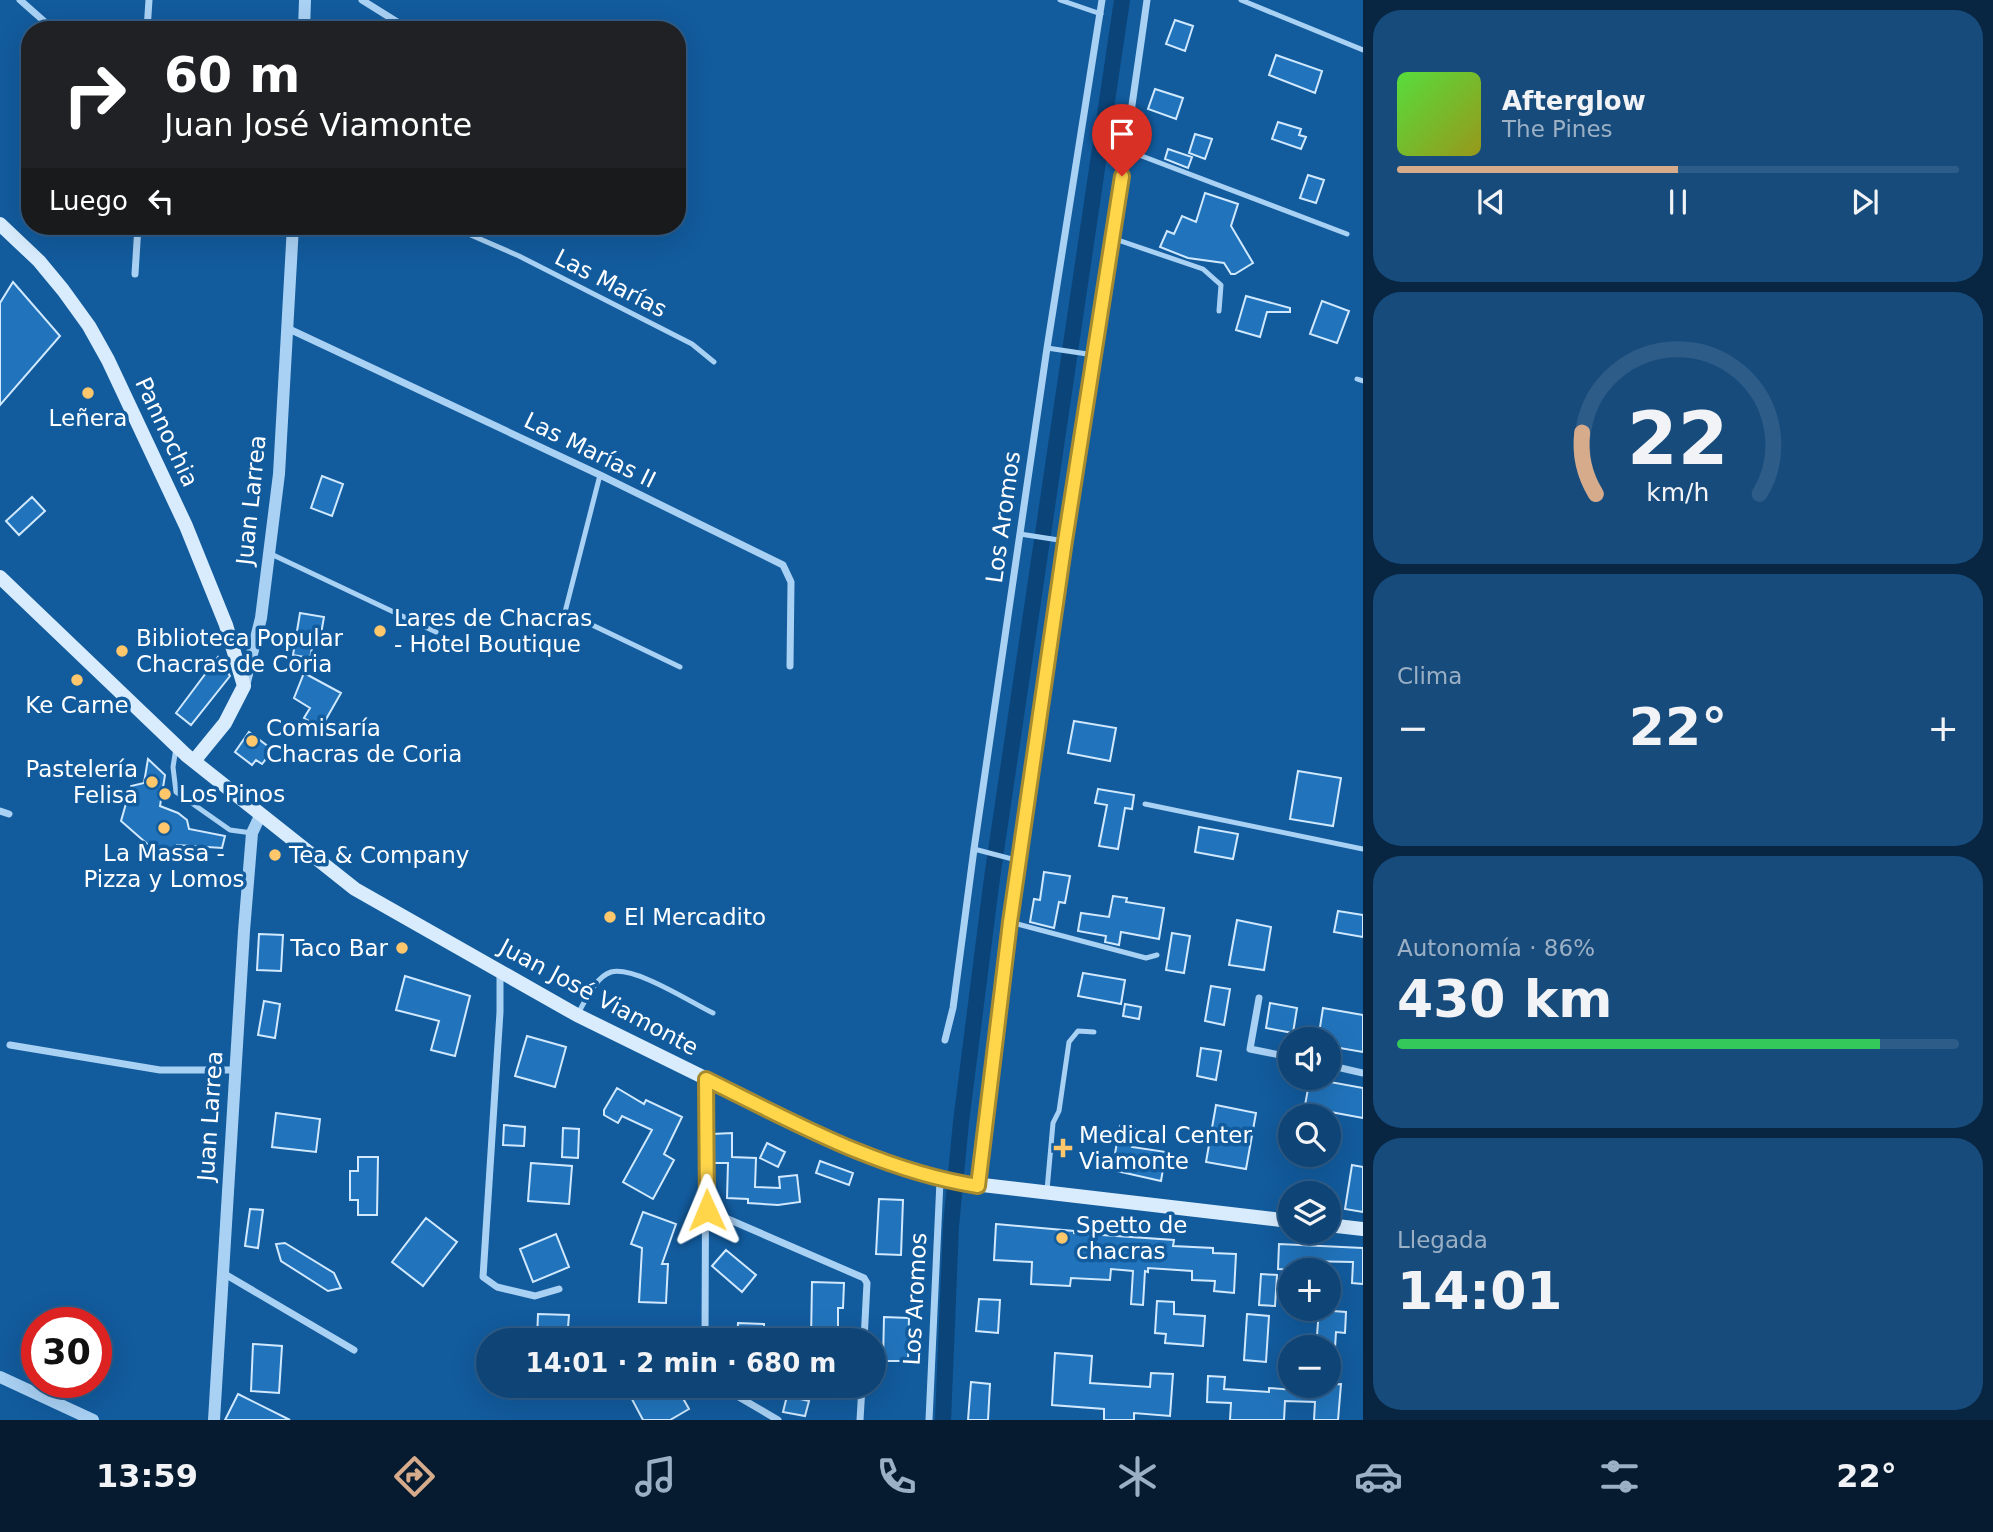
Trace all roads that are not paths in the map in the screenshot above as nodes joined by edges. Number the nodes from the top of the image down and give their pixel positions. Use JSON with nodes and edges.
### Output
{"nodes":[{"id":1,"x":20,"y":0,"type":"edge"},
{"id":2,"x":149,"y":0,"type":"edge"},
{"id":3,"x":305,"y":0,"type":"edge"},
{"id":4,"x":362,"y":0,"type":"edge"},
{"id":5,"x":1060,"y":0,"type":"edge"},
{"id":6,"x":1102,"y":0,"type":"edge"},
{"id":7,"x":1147,"y":0,"type":"edge"},
{"id":8,"x":1241,"y":0,"type":"edge"},
{"id":9,"x":1101,"y":14,"type":"junction"},
{"id":10,"x":44,"y":21,"type":"edge"},
{"id":11,"x":148,"y":21,"type":"edge"},
{"id":12,"x":304,"y":21,"type":"edge"},
{"id":13,"x":396,"y":21,"type":"edge"},
{"id":14,"x":1363,"y":50,"type":"edge"},
{"id":15,"x":1126,"y":150,"type":"junction"},
{"id":16,"x":0,"y":224,"type":"edge"},
{"id":17,"x":1347,"y":234,"type":"dead end"},
{"id":18,"x":137,"y":235,"type":"edge"},
{"id":19,"x":292,"y":235,"type":"edge"},
{"id":20,"x":471,"y":235,"type":"edge"},
{"id":21,"x":1112,"y":238,"type":"junction"},
{"id":22,"x":135,"y":274,"type":"dead end"},
{"id":23,"x":1219,"y":311,"type":"dead end"},
{"id":24,"x":287,"y":328,"type":"junction"},
{"id":25,"x":1047,"y":348,"type":"junction"},
{"id":26,"x":1094,"y":355,"type":"junction"},
{"id":27,"x":714,"y":362,"type":"dead end"},
{"id":28,"x":600,"y":475,"type":"junction"},
{"id":29,"x":1020,"y":534,"type":"junction"},
{"id":30,"x":1065,"y":541,"type":"junction"},
{"id":31,"x":270,"y":553,"type":"junction"},
{"id":32,"x":0,"y":578,"type":"edge"},
{"id":33,"x":436,"y":632,"type":"dead end"},
{"id":34,"x":790,"y":666,"type":"dead end"},
{"id":35,"x":680,"y":667,"type":"dead end"},
{"id":36,"x":244,"y":687,"type":"junction"},
{"id":37,"x":176,"y":745,"type":"junction"},
{"id":38,"x":194,"y":761,"type":"junction"},
{"id":39,"x":1145,"y":804,"type":"dead end"},
{"id":40,"x":0,"y":811,"type":"edge"},
{"id":41,"x":9,"y":814,"type":"dead end"},
{"id":42,"x":260,"y":816,"type":"junction"},
{"id":43,"x":252,"y":833,"type":"junction"},
{"id":44,"x":974,"y":849,"type":"junction"},
{"id":45,"x":1363,"y":849,"type":"edge"},
{"id":46,"x":1020,"y":861,"type":"junction"},
{"id":47,"x":1010,"y":922,"type":"junction"},
{"id":48,"x":1157,"y":955,"type":"dead end"},
{"id":49,"x":500,"y":972,"type":"junction"},
{"id":50,"x":1259,"y":998,"type":"dead end"},
{"id":51,"x":713,"y":1013,"type":"dead end"},
{"id":52,"x":578,"y":1015,"type":"junction"},
{"id":53,"x":1094,"y":1032,"type":"dead end"},
{"id":54,"x":945,"y":1040,"type":"dead end"},
{"id":55,"x":10,"y":1045,"type":"dead end"},
{"id":56,"x":1278,"y":1055,"type":"edge"},
{"id":57,"x":1341,"y":1069,"type":"edge"},
{"id":58,"x":235,"y":1070,"type":"junction"},
{"id":59,"x":1363,"y":1073,"type":"edge"},
{"id":60,"x":706,"y":1079,"type":"junction"},
{"id":61,"x":940,"y":1180,"type":"junction"},
{"id":62,"x":978,"y":1186,"type":"junction"},
{"id":63,"x":1047,"y":1194,"type":"junction"},
{"id":64,"x":707,"y":1210,"type":"junction"},
{"id":65,"x":1278,"y":1220,"type":"edge"},
{"id":66,"x":1341,"y":1226,"type":"edge"},
{"id":67,"x":1363,"y":1229,"type":"edge"},
{"id":68,"x":223,"y":1272,"type":"junction"},
{"id":69,"x":559,"y":1289,"type":"dead end"},
{"id":70,"x":705,"y":1328,"type":"edge"},
{"id":71,"x":865,"y":1328,"type":"edge"},
{"id":72,"x":354,"y":1350,"type":"dead end"},
{"id":73,"x":0,"y":1377,"type":"edge"},
{"id":74,"x":740,"y":1398,"type":"edge"},
{"id":75,"x":861,"y":1398,"type":"edge"},
{"id":76,"x":93,"y":1420,"type":"edge"},
{"id":77,"x":214,"y":1420,"type":"edge"},
{"id":78,"x":778,"y":1420,"type":"edge"},
{"id":79,"x":860,"y":1420,"type":"edge"},
{"id":80,"x":929,"y":1420,"type":"edge"}],
"edges":[{"from":1,"to":10,"type":"street"},
{"from":2,"to":11,"type":"street"},
{"from":3,"to":12,"type":"street"},
{"from":4,"to":13,"type":"street"},
{"from":5,"to":9,"type":"lane"},
{"from":6,"to":9,"type":"street","name":"Los Aromos"},
{"from":7,"to":15,"type":"street"},
{"from":8,"to":14,"type":"lane"},
{"from":9,"to":25,"type":"street","name":"Los Aromos"},
{"from":15,"to":17,"type":"lane"},
{"from":15,"to":21,"type":"street"},
{"from":16,"to":36,"type":"main road","name":"Pannochia"},
{"from":18,"to":22,"type":"street"},
{"from":19,"to":24,"type":"street","name":"Juan Larrea"},
{"from":20,"to":27,"type":"lane","name":"Las Marías"},
{"from":21,"to":23,"type":"lane"},
{"from":21,"to":26,"type":"street"},
{"from":24,"to":28,"type":"street","name":"Las Marías II"},
{"from":24,"to":31,"type":"street","name":"Juan Larrea"},
{"from":25,"to":26,"type":"lane"},
{"from":25,"to":29,"type":"street","name":"Los Aromos"},
{"from":26,"to":30,"type":"street"},
{"from":28,"to":34,"type":"street","name":"Las Marías II"},
{"from":28,"to":35,"type":"lane"},
{"from":29,"to":30,"type":"lane"},
{"from":29,"to":44,"type":"street","name":"Los Aromos"},
{"from":30,"to":46,"type":"street"},
{"from":31,"to":33,"type":"lane"},
{"from":31,"to":36,"type":"street","name":"Juan Larrea"},
{"from":32,"to":37,"type":"main road","name":"Juan José Viamonte"},
{"from":36,"to":38,"type":"main road","name":"Juan Larrea"},
{"from":37,"to":38,"type":"main road","name":"Juan José Viamonte"},
{"from":37,"to":43,"type":"lane"},
{"from":38,"to":42,"type":"main road","name":"Juan José Viamonte"},
{"from":39,"to":45,"type":"lane"},
{"from":40,"to":41,"type":"street"},
{"from":42,"to":43,"type":"street","name":"Juan Larrea"},
{"from":42,"to":49,"type":"main road","name":"Juan José Viamonte"},
{"from":43,"to":58,"type":"street","name":"Juan Larrea"},
{"from":44,"to":46,"type":"lane"},
{"from":44,"to":54,"type":"street","name":"Los Aromos"},
{"from":46,"to":47,"type":"street"},
{"from":47,"to":48,"type":"lane"},
{"from":47,"to":62,"type":"street"},
{"from":49,"to":52,"type":"main road","name":"Juan José Viamonte"},
{"from":49,"to":69,"type":"street"},
{"from":50,"to":56,"type":"street"},
{"from":51,"to":52,"type":"lane"},
{"from":52,"to":60,"type":"main road","name":"Juan José Viamonte"},
{"from":53,"to":63,"type":"lane"},
{"from":55,"to":58,"type":"street"},
{"from":57,"to":59,"type":"street"},
{"from":58,"to":68,"type":"street","name":"Juan Larrea"},
{"from":60,"to":61,"type":"main road","name":"Juan José Viamonte"},
{"from":60,"to":64,"type":"street"},
{"from":61,"to":62,"type":"main road","name":"Juan José Viamonte"},
{"from":61,"to":80,"type":"street","name":"Los Aromos"},
{"from":62,"to":63,"type":"main road","name":"Juan José Viamonte"},
{"from":63,"to":65,"type":"main road","name":"Juan José Viamonte"},
{"from":64,"to":70,"type":"street"},
{"from":64,"to":71,"type":"street"},
{"from":66,"to":67,"type":"main road"},
{"from":68,"to":72,"type":"street"},
{"from":68,"to":77,"type":"street","name":"Juan Larrea"},
{"from":73,"to":76,"type":"street"},
{"from":74,"to":78,"type":"street"},
{"from":75,"to":79,"type":"street"}]}
